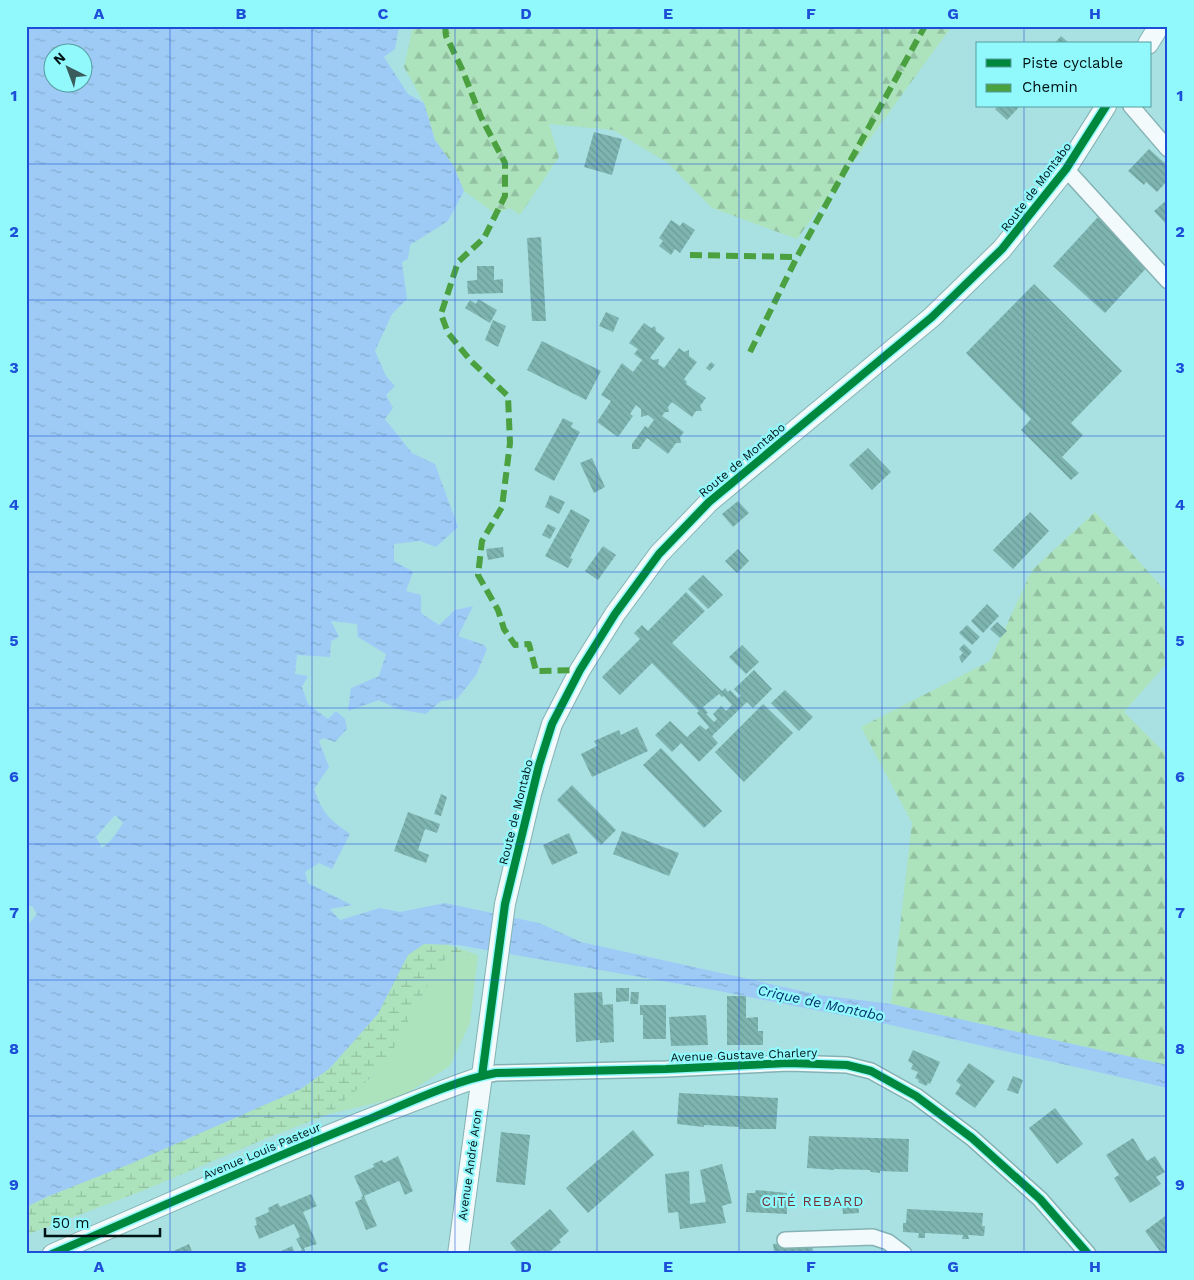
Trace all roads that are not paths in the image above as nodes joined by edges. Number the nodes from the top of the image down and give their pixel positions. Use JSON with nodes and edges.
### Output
{"nodes":[{"id":1,"x":1159,"y":26,"type":"edge"},
{"id":2,"x":1149,"y":42,"type":"edge"},
{"id":3,"x":1105,"y":108,"type":"edge"},
{"id":4,"x":1134,"y":108,"type":"edge"},
{"id":5,"x":1168,"y":149,"type":"edge"},
{"id":6,"x":1066,"y":169,"type":"junction"},
{"id":7,"x":1168,"y":281,"type":"edge"},
{"id":8,"x":482,"y":1076,"type":"junction"},
{"id":9,"x":786,"y":1240,"type":"dead end"},
{"id":10,"x":52,"y":1254,"type":"edge"},
{"id":11,"x":458,"y":1254,"type":"edge"},
{"id":12,"x":904,"y":1254,"type":"edge"},
{"id":13,"x":1088,"y":1254,"type":"edge"}],
"edges":[{"from":1,"to":2,"type":"main road"},
{"from":3,"to":6,"type":"main road","name":"Route de Montabo"},
{"from":4,"to":5,"type":"street"},
{"from":6,"to":7,"type":"street"},
{"from":6,"to":8,"type":"main road","name":"Route de Montabo"},
{"from":8,"to":10,"type":"street","name":"Avenue Louis Pasteur"},
{"from":8,"to":11,"type":"main road","name":"Avenue André Aron"},
{"from":8,"to":13,"type":"street","name":"Avenue Gustave Charlery"},
{"from":9,"to":12,"type":"street"}]}
